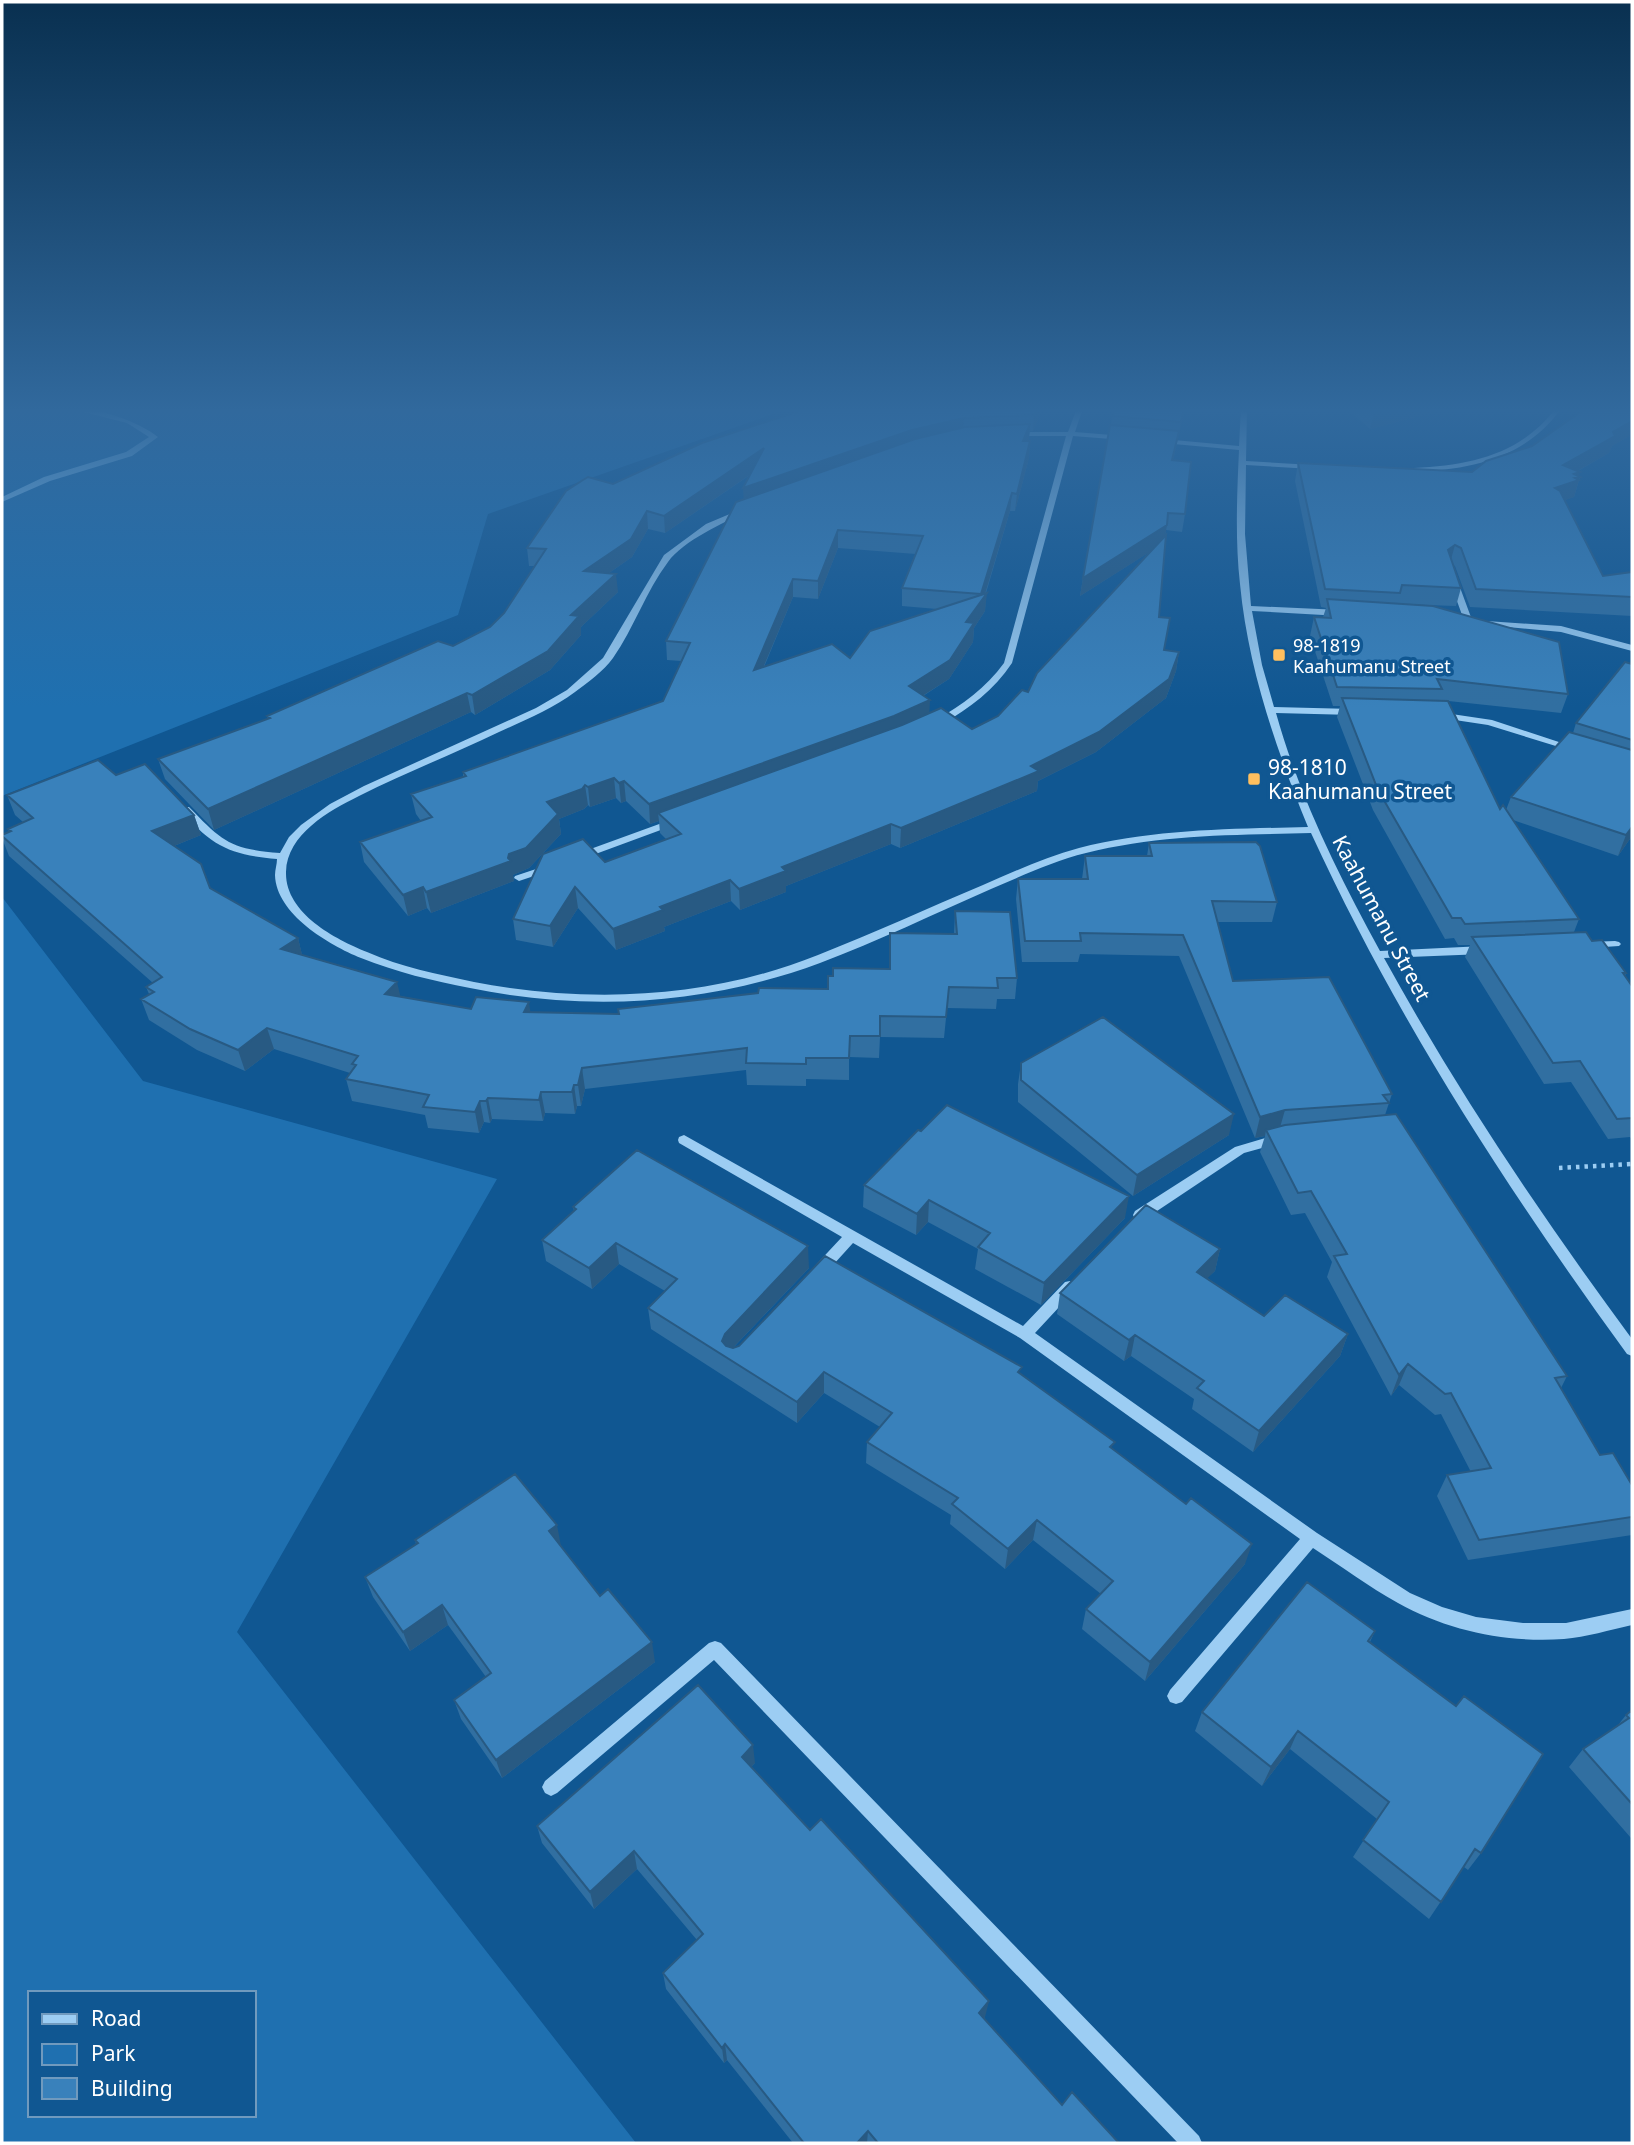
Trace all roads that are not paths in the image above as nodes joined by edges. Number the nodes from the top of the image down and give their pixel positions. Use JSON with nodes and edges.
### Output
{"nodes":[{"id":1,"x":751,"y":508,"type":"edge"},
{"id":2,"x":1050,"y":508,"type":"edge"},
{"id":3,"x":1241,"y":508,"type":"edge"},
{"id":4,"x":1450,"y":567,"type":"edge"},
{"id":5,"x":1247,"y":607,"type":"junction"},
{"id":6,"x":1350,"y":614,"type":"edge"},
{"id":7,"x":1455,"y":620,"type":"edge"},
{"id":8,"x":1468,"y":621,"type":"junction"},
{"id":9,"x":1632,"y":648,"type":"edge"},
{"id":10,"x":1270,"y":710,"type":"junction"},
{"id":11,"x":1368,"y":713,"type":"edge"},
{"id":12,"x":1423,"y":714,"type":"edge"},
{"id":13,"x":928,"y":727,"type":"edge"},
{"id":14,"x":1579,"y":751,"type":"edge"},
{"id":15,"x":173,"y":797,"type":"edge"},
{"id":16,"x":687,"y":817,"type":"edge"},
{"id":17,"x":1315,"y":830,"type":"junction"},
{"id":18,"x":284,"y":856,"type":"junction"},
{"id":19,"x":570,"y":859,"type":"edge"},
{"id":20,"x":557,"y":864,"type":"edge"},
{"id":21,"x":519,"y":878,"type":"dead end"},
{"id":22,"x":1615,"y":944,"type":"dead end"},
{"id":23,"x":1575,"y":946,"type":"edge"},
{"id":24,"x":1493,"y":950,"type":"edge"},
{"id":25,"x":1376,"y":955,"type":"junction"},
{"id":26,"x":1292,"y":1138,"type":"edge"},
{"id":27,"x":684,"y":1140,"type":"dead end"},
{"id":28,"x":1131,"y":1223,"type":"edge"},
{"id":29,"x":852,"y":1236,"type":"junction"},
{"id":30,"x":1082,"y":1273,"type":"edge"},
{"id":31,"x":807,"y":1284,"type":"edge"},
{"id":32,"x":1025,"y":1334,"type":"junction"},
{"id":33,"x":1632,"y":1350,"type":"edge"},
{"id":34,"x":1311,"y":1538,"type":"junction"},
{"id":35,"x":1632,"y":1617,"type":"edge"},
{"id":36,"x":1176,"y":1696,"type":"dead end"},
{"id":37,"x":551,"y":1787,"type":"dead end"},
{"id":38,"x":1192,"y":2143,"type":"edge"}],
"edges":[{"from":1,"to":18,"type":"street"},
{"from":2,"to":13,"type":"street"},
{"from":3,"to":5,"type":"street","name":"Kaahumanu Street"},
{"from":4,"to":8,"type":"street"},
{"from":5,"to":6,"type":"street"},
{"from":5,"to":10,"type":"street","name":"Kaahumanu Street"},
{"from":7,"to":8,"type":"street"},
{"from":8,"to":9,"type":"street"},
{"from":10,"to":11,"type":"street"},
{"from":10,"to":17,"type":"street","name":"Kaahumanu Street"},
{"from":12,"to":14,"type":"street"},
{"from":15,"to":18,"type":"street"},
{"from":16,"to":19,"type":"street"},
{"from":17,"to":18,"type":"street"},
{"from":17,"to":25,"type":"street","name":"Kaahumanu Street"},
{"from":20,"to":21,"type":"street"},
{"from":22,"to":23,"type":"street"},
{"from":24,"to":25,"type":"street"},
{"from":25,"to":33,"type":"street","name":"Kaahumanu Street"},
{"from":26,"to":28,"type":"street"},
{"from":27,"to":29,"type":"street"},
{"from":29,"to":31,"type":"street"},
{"from":29,"to":32,"type":"street"},
{"from":30,"to":32,"type":"street"},
{"from":32,"to":34,"type":"street"},
{"from":34,"to":35,"type":"street"},
{"from":34,"to":36,"type":"lane"},
{"from":37,"to":38,"type":"street"}]}
